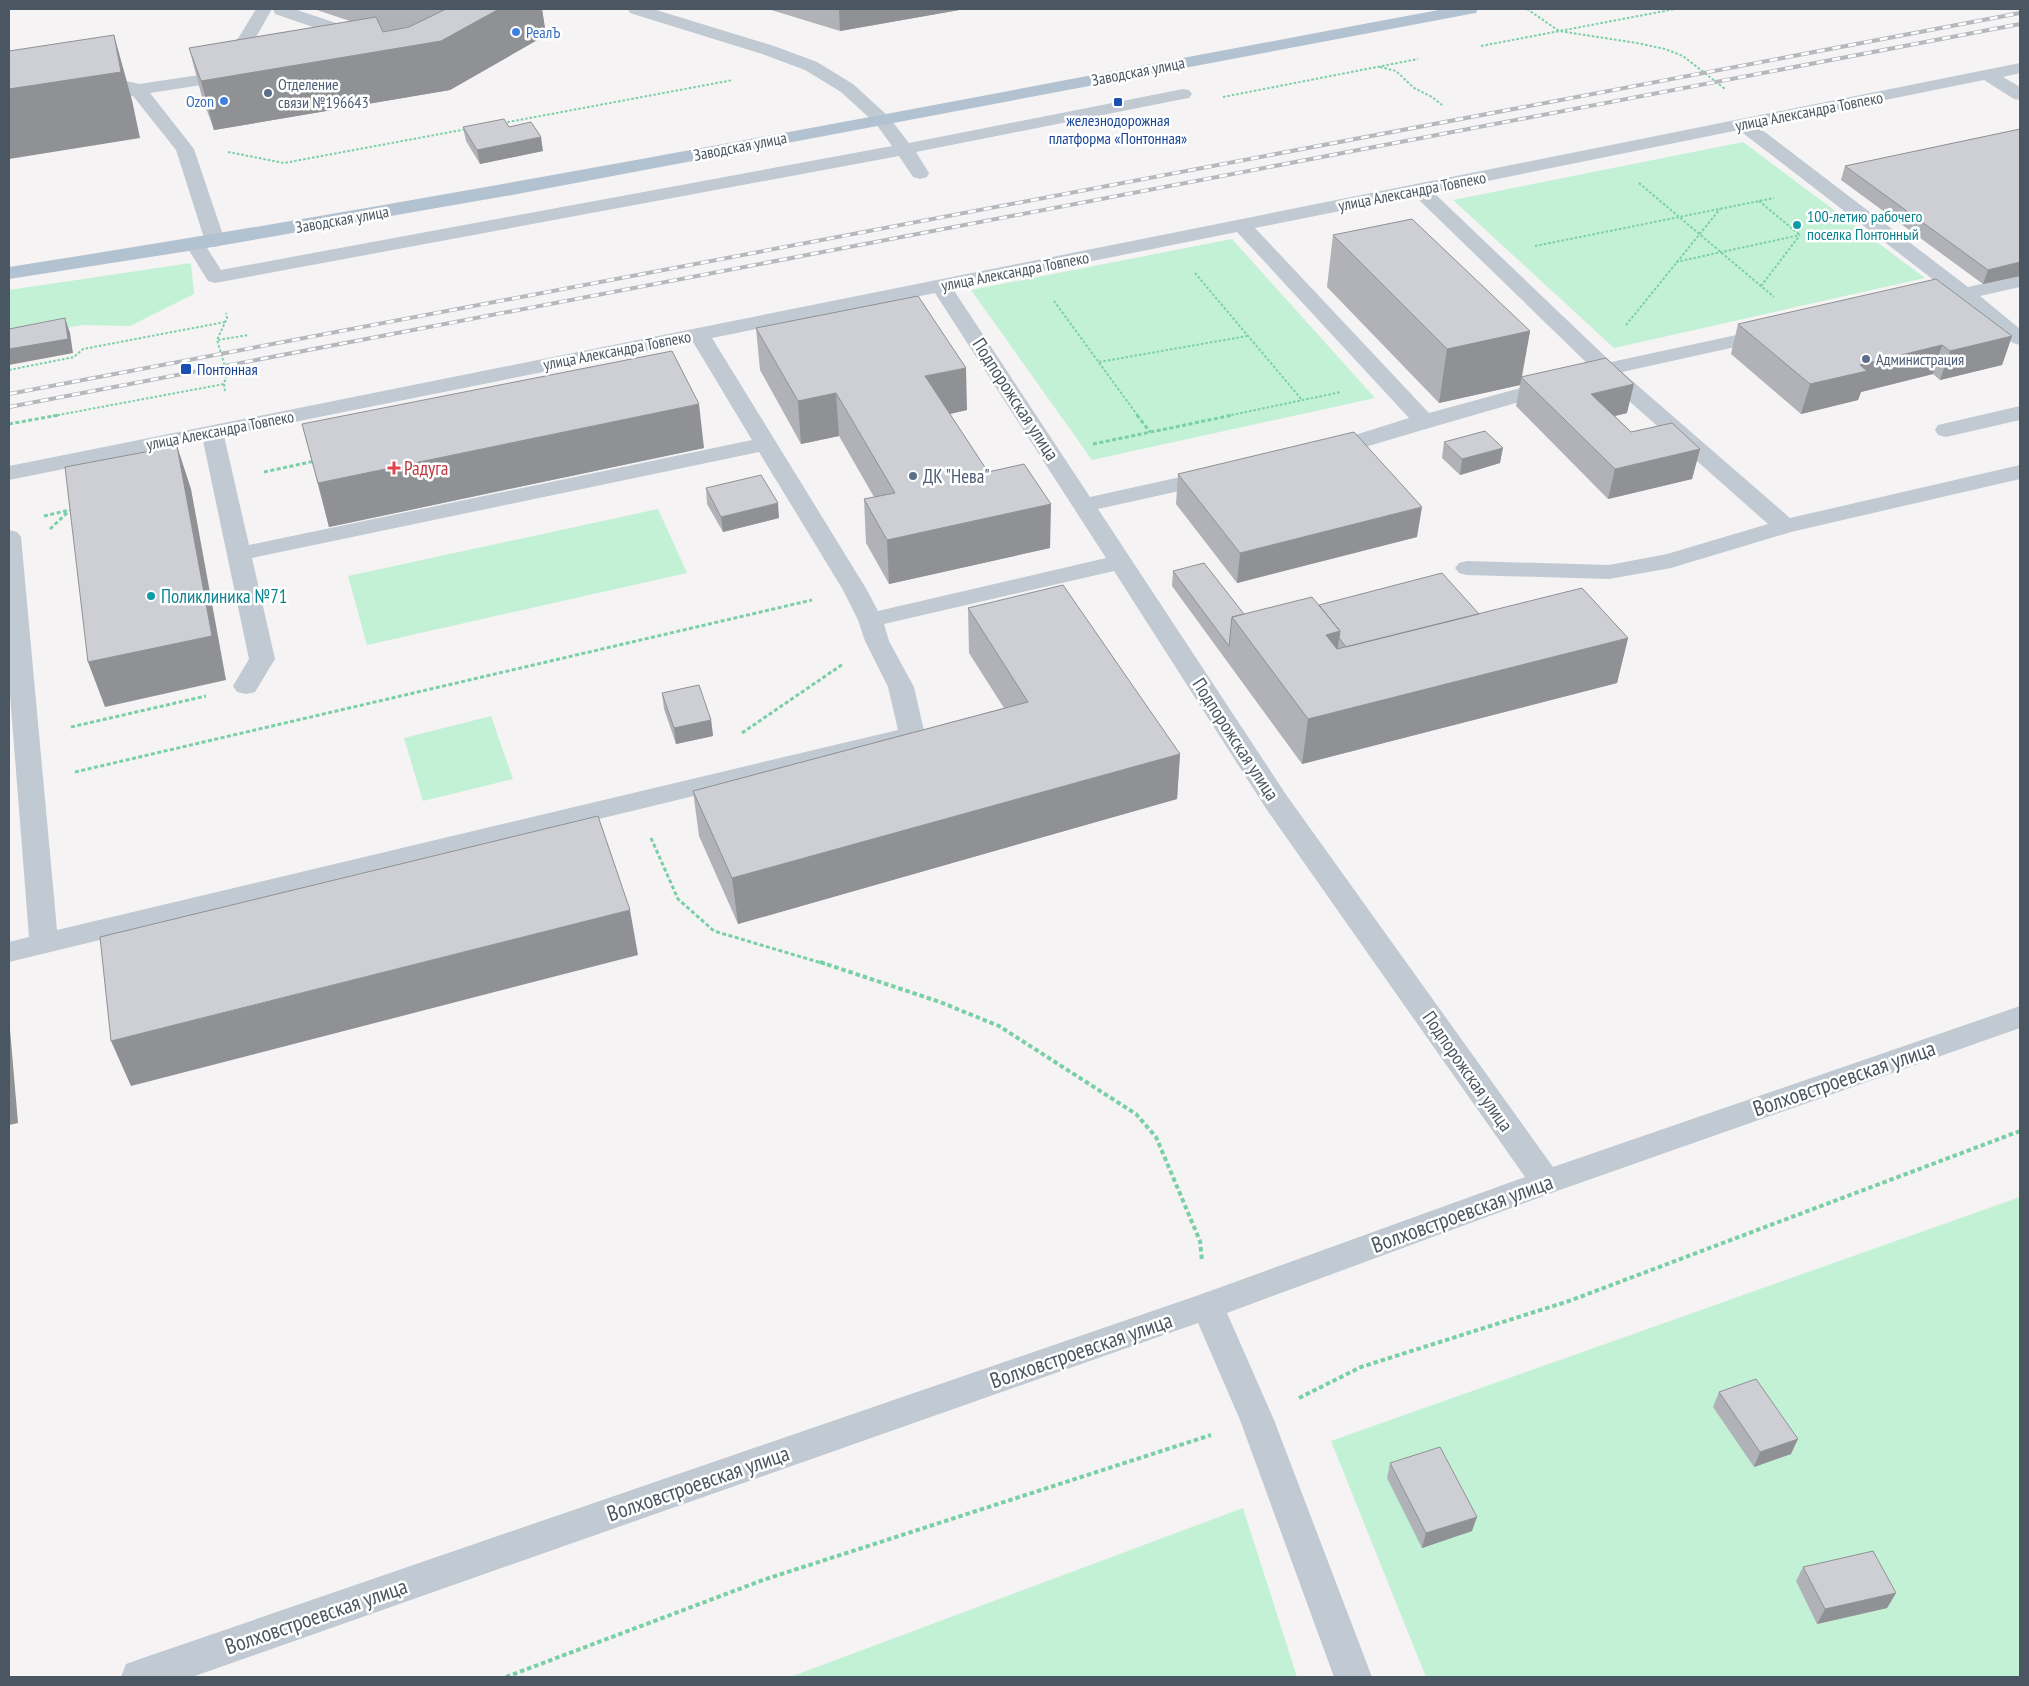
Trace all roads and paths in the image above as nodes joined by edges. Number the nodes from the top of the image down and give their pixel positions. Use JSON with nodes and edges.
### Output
{"nodes":[{"id":1,"x":277,"y":9,"type":"edge"},
{"id":2,"x":636,"y":9,"type":"edge"},
{"id":3,"x":1470,"y":9,"type":"edge"},
{"id":4,"x":1527,"y":9,"type":"edge"},
{"id":5,"x":361,"y":57,"type":"edge"},
{"id":6,"x":1378,"y":67,"type":"dead end"},
{"id":7,"x":2020,"y":68,"type":"edge"},
{"id":8,"x":255,"y":72,"type":"edge"},
{"id":9,"x":1988,"y":75,"type":"junction"},
{"id":10,"x":94,"y":78,"type":"edge"},
{"id":11,"x":206,"y":79,"type":"junction"},
{"id":12,"x":733,"y":80,"type":"dead end"},
{"id":13,"x":137,"y":89,"type":"junction"},
{"id":14,"x":1183,"y":94,"type":"dead end"},
{"id":15,"x":2020,"y":94,"type":"edge"},
{"id":16,"x":78,"y":99,"type":"edge"},
{"id":17,"x":1442,"y":105,"type":"dead end"},
{"id":18,"x":882,"y":120,"type":"junction"},
{"id":19,"x":499,"y":124,"type":"edge"},
{"id":20,"x":1743,"y":124,"type":"junction"},
{"id":21,"x":470,"y":129,"type":"edge"},
{"id":22,"x":904,"y":149,"type":"junction"},
{"id":23,"x":228,"y":152,"type":"dead end"},
{"id":24,"x":1603,"y":152,"type":"junction"},
{"id":25,"x":920,"y":173,"type":"dead end"},
{"id":26,"x":1823,"y":181,"type":"junction"},
{"id":27,"x":1419,"y":189,"type":"junction"},
{"id":28,"x":1759,"y":201,"type":"junction"},
{"id":29,"x":1720,"y":208,"type":"junction"},
{"id":30,"x":1679,"y":217,"type":"junction"},
{"id":31,"x":1242,"y":225,"type":"junction"},
{"id":32,"x":1699,"y":234,"type":"junction"},
{"id":33,"x":1800,"y":235,"type":"junction"},
{"id":34,"x":205,"y":242,"type":"junction"},
{"id":35,"x":1721,"y":252,"type":"junction"},
{"id":36,"x":1488,"y":255,"type":"junction"},
{"id":37,"x":1676,"y":262,"type":"junction"},
{"id":38,"x":9,"y":273,"type":"edge"},
{"id":39,"x":1195,"y":273,"type":"dead end"},
{"id":40,"x":2020,"y":282,"type":"edge"},
{"id":41,"x":941,"y":286,"type":"junction"},
{"id":42,"x":1761,"y":286,"type":"junction"},
{"id":43,"x":1965,"y":294,"type":"junction"},
{"id":44,"x":1054,"y":300,"type":"dead end"},
{"id":45,"x":1906,"y":306,"type":"edge"},
{"id":46,"x":225,"y":322,"type":"dead end"},
{"id":47,"x":1809,"y":326,"type":"joint"},
{"id":48,"x":248,"y":334,"type":"dead end"},
{"id":49,"x":699,"y":334,"type":"junction"},
{"id":50,"x":1248,"y":336,"type":"junction"},
{"id":51,"x":2020,"y":339,"type":"edge"},
{"id":52,"x":1099,"y":362,"type":"junction"},
{"id":53,"x":1601,"y":365,"type":"junction"},
{"id":54,"x":9,"y":370,"type":"edge"},
{"id":55,"x":1388,"y":383,"type":"junction"},
{"id":56,"x":1302,"y":400,"type":"junction"},
{"id":57,"x":2020,"y":413,"type":"edge"},
{"id":58,"x":1424,"y":421,"type":"junction"},
{"id":59,"x":9,"y":424,"type":"edge"},
{"id":60,"x":1946,"y":430,"type":"dead end"},
{"id":61,"x":212,"y":432,"type":"junction"},
{"id":62,"x":1150,"y":432,"type":"junction"},
{"id":63,"x":764,"y":444,"type":"junction"},
{"id":64,"x":1051,"y":453,"type":"junction"},
{"id":65,"x":1308,"y":456,"type":"edge"},
{"id":66,"x":320,"y":460,"type":"edge"},
{"id":67,"x":2020,"y":472,"type":"edge"},
{"id":68,"x":9,"y":473,"type":"edge"},
{"id":69,"x":1230,"y":473,"type":"edge"},
{"id":70,"x":223,"y":480,"type":"junction"},
{"id":71,"x":76,"y":504,"type":"edge"},
{"id":72,"x":1084,"y":505,"type":"junction"},
{"id":73,"x":79,"y":508,"type":"edge"},
{"id":74,"x":69,"y":510,"type":"junction"},
{"id":75,"x":43,"y":516,"type":"dead end"},
{"id":76,"x":1785,"y":526,"type":"junction"},
{"id":77,"x":9,"y":537,"type":"edge"},
{"id":78,"x":239,"y":554,"type":"junction"},
{"id":79,"x":1121,"y":562,"type":"junction"},
{"id":80,"x":11,"y":565,"type":"junction"},
{"id":81,"x":1467,"y":568,"type":"dead end"},
{"id":82,"x":855,"y":590,"type":"junction"},
{"id":83,"x":12,"y":609,"type":"edge"},
{"id":84,"x":870,"y":620,"type":"junction"},
{"id":85,"x":246,"y":686,"type":"joint"},
{"id":86,"x":18,"y":740,"type":"edge"},
{"id":87,"x":31,"y":782,"type":"junction"},
{"id":88,"x":635,"y":801,"type":"junction"},
{"id":89,"x":44,"y":943,"type":"junction"},
{"id":90,"x":9,"y":952,"type":"edge"},
{"id":91,"x":2020,"y":1017,"type":"edge"},
{"id":92,"x":1546,"y":1182,"type":"junction"},
{"id":93,"x":1207,"y":1306,"type":"junction"},
{"id":94,"x":140,"y":1677,"type":"edge"},
{"id":95,"x":1354,"y":1677,"type":"edge"}],
"edges":[{"from":1,"to":5,"type":"street"},
{"from":1,"to":11,"type":"street"},
{"from":2,"to":18,"type":"street"},
{"from":3,"to":18,"type":"main road","name":"Заводская улица"},
{"from":4,"to":20,"type":"path"},
{"from":6,"to":17,"type":"path"},
{"from":7,"to":9,"type":"street","name":"улица Александра Товпеко"},
{"from":8,"to":11,"type":"street"},
{"from":9,"to":15,"type":"street"},
{"from":9,"to":20,"type":"street","name":"улица Александра Товпеко"},
{"from":10,"to":13,"type":"street"},
{"from":11,"to":13,"type":"street"},
{"from":12,"to":19,"type":"path"},
{"from":13,"to":16,"type":"street"},
{"from":13,"to":34,"type":"street"},
{"from":14,"to":22,"type":"street"},
{"from":18,"to":22,"type":"street"},
{"from":18,"to":34,"type":"main road","name":"Заводская улица"},
{"from":20,"to":24,"type":"street","name":"улица Александра Товпеко"},
{"from":20,"to":26,"type":"street"},
{"from":21,"to":23,"type":"path"},
{"from":22,"to":25,"type":"street"},
{"from":22,"to":34,"type":"street"},
{"from":24,"to":27,"type":"street","name":"улица Александра Товпеко"},
{"from":24,"to":30,"type":"path"},
{"from":26,"to":28,"type":"path"},
{"from":26,"to":43,"type":"street"},
{"from":27,"to":31,"type":"street","name":"улица Александра Товпеко"},
{"from":27,"to":36,"type":"street"},
{"from":28,"to":29,"type":"path"},
{"from":28,"to":33,"type":"path"},
{"from":29,"to":30,"type":"path"},
{"from":29,"to":32,"type":"path"},
{"from":30,"to":32,"type":"path"},
{"from":30,"to":36,"type":"path"},
{"from":31,"to":41,"type":"street","name":"улица Александра Товпеко"},
{"from":31,"to":55,"type":"street"},
{"from":32,"to":35,"type":"path"},
{"from":32,"to":37,"type":"path"},
{"from":33,"to":35,"type":"path"},
{"from":33,"to":42,"type":"path"},
{"from":34,"to":38,"type":"main road","name":"Заводская улица"},
{"from":35,"to":37,"type":"path"},
{"from":35,"to":42,"type":"path"},
{"from":36,"to":53,"type":"street"},
{"from":37,"to":53,"type":"path"},
{"from":39,"to":50,"type":"path"},
{"from":40,"to":43,"type":"street"},
{"from":41,"to":49,"type":"street","name":"улица Александра Товпеко"},
{"from":41,"to":64,"type":"street","name":"Подпорожская улица"},
{"from":42,"to":47,"type":"path"},
{"from":43,"to":45,"type":"street"},
{"from":43,"to":51,"type":"street"},
{"from":44,"to":52,"type":"path"},
{"from":46,"to":54,"type":"path"},
{"from":47,"to":53,"type":"street"},
{"from":48,"to":59,"type":"path"},
{"from":49,"to":61,"type":"street","name":"улица Александра Товпеко"},
{"from":49,"to":63,"type":"street"},
{"from":50,"to":52,"type":"path"},
{"from":50,"to":56,"type":"path"},
{"from":52,"to":62,"type":"path"},
{"from":53,"to":58,"type":"street"},
{"from":53,"to":76,"type":"street"},
{"from":55,"to":56,"type":"path"},
{"from":55,"to":58,"type":"street"},
{"from":56,"to":62,"type":"path"},
{"from":57,"to":60,"type":"street"},
{"from":58,"to":65,"type":"street"},
{"from":61,"to":68,"type":"street","name":"улица Александра Товпеко"},
{"from":61,"to":70,"type":"street"},
{"from":62,"to":64,"type":"path"},
{"from":63,"to":78,"type":"street"},
{"from":63,"to":82,"type":"street"},
{"from":64,"to":72,"type":"street","name":"Подпорожская улица"},
{"from":66,"to":70,"type":"path"},
{"from":67,"to":76,"type":"street"},
{"from":69,"to":72,"type":"street"},
{"from":70,"to":78,"type":"street"},
{"from":71,"to":74,"type":"path"},
{"from":72,"to":79,"type":"street","name":"Подпорожская улица"},
{"from":73,"to":74,"type":"path"},
{"from":74,"to":75,"type":"path"},
{"from":74,"to":80,"type":"path"},
{"from":76,"to":81,"type":"street"},
{"from":77,"to":80,"type":"street"},
{"from":78,"to":85,"type":"street"},
{"from":79,"to":84,"type":"street"},
{"from":79,"to":92,"type":"street","name":"Подпорожская улица"},
{"from":80,"to":83,"type":"street"},
{"from":82,"to":84,"type":"street"},
{"from":82,"to":87,"type":"path"},
{"from":83,"to":86,"type":"street"},
{"from":84,"to":88,"type":"street"},
{"from":85,"to":86,"type":"path"},
{"from":86,"to":87,"type":"street"},
{"from":87,"to":89,"type":"street"},
{"from":88,"to":89,"type":"street"},
{"from":88,"to":93,"type":"path"},
{"from":89,"to":90,"type":"street"},
{"from":91,"to":92,"type":"street","name":"Волховстроевская улица"},
{"from":92,"to":93,"type":"street","name":"Волховстроевская улица"},
{"from":93,"to":94,"type":"street","name":"Волховстроевская улица"},
{"from":93,"to":95,"type":"street"}]}
